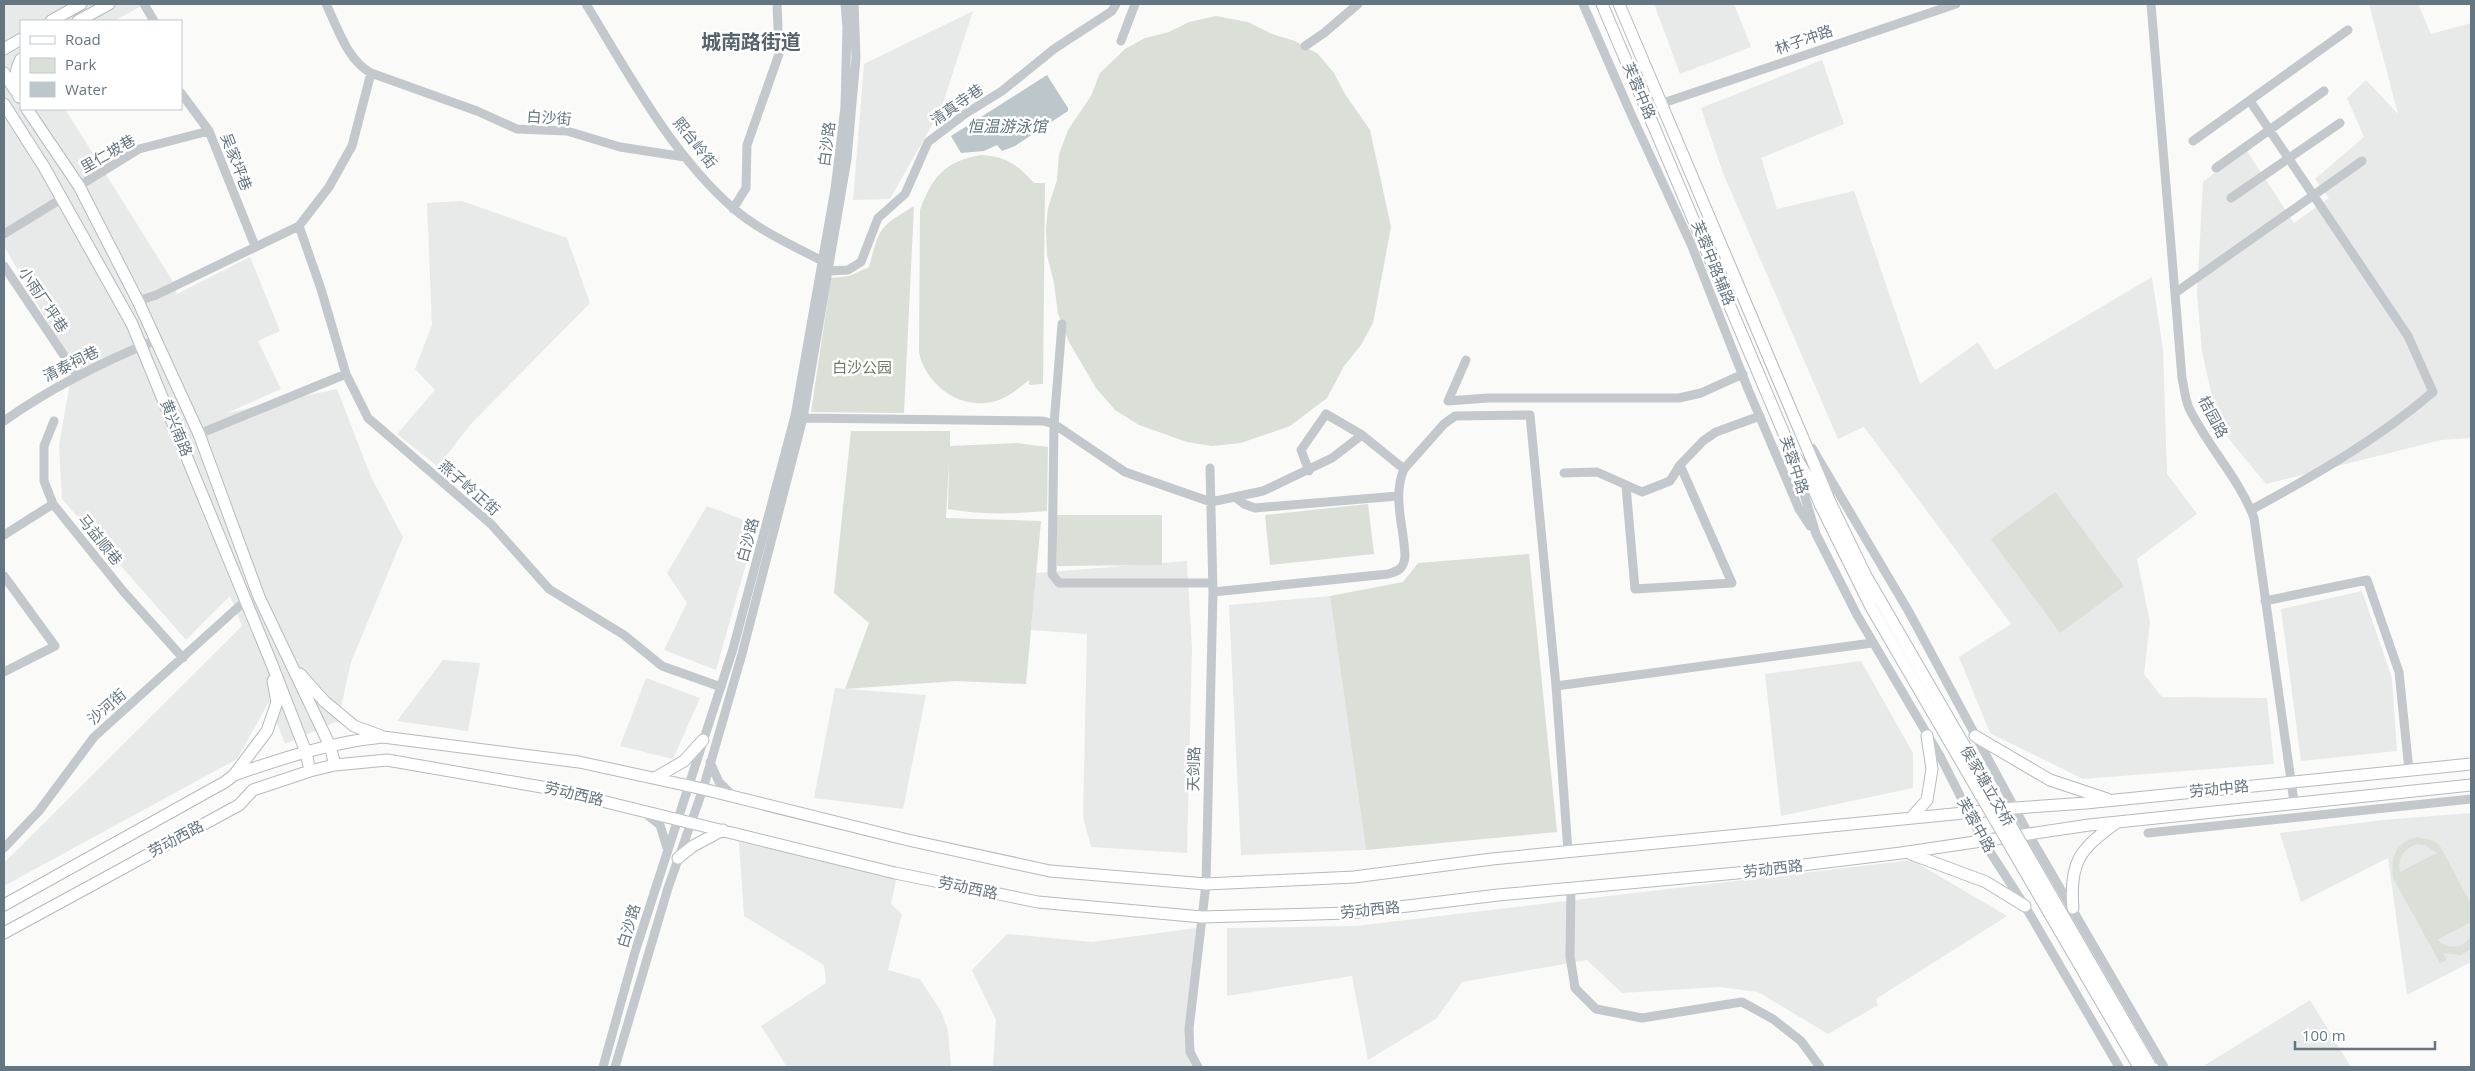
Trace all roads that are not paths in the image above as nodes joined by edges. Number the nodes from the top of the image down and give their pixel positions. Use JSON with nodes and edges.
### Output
{"nodes":[{"id":1,"x":81,"y":4,"type":"edge"},
{"id":2,"x":108,"y":4,"type":"edge"},
{"id":3,"x":144,"y":4,"type":"edge"},
{"id":4,"x":326,"y":4,"type":"edge"},
{"id":5,"x":586,"y":4,"type":"edge"},
{"id":6,"x":777,"y":4,"type":"edge"},
{"id":7,"x":845,"y":4,"type":"edge"},
{"id":8,"x":854,"y":4,"type":"edge"},
{"id":9,"x":1116,"y":4,"type":"edge"},
{"id":10,"x":1136,"y":4,"type":"edge"},
{"id":11,"x":1358,"y":4,"type":"edge"},
{"id":12,"x":1583,"y":4,"type":"edge"},
{"id":13,"x":1602,"y":4,"type":"edge"},
{"id":14,"x":1619,"y":4,"type":"edge"},
{"id":15,"x":1956,"y":4,"type":"edge"},
{"id":16,"x":2151,"y":4,"type":"edge"},
{"id":17,"x":53,"y":20,"type":"edge"},
{"id":18,"x":80,"y":20,"type":"edge"},
{"id":19,"x":153,"y":20,"type":"edge"},
{"id":20,"x":2348,"y":30,"type":"dead end"},
{"id":21,"x":20,"y":40,"type":"edge"},
{"id":22,"x":1121,"y":41,"type":"dead end"},
{"id":23,"x":1304,"y":46,"type":"dead end"},
{"id":24,"x":4,"y":49,"type":"edge"},
{"id":25,"x":20,"y":59,"type":"edge"},
{"id":26,"x":20,"y":60,"type":"edge"},
{"id":27,"x":4,"y":69,"type":"edge"},
{"id":28,"x":4,"y":73,"type":"edge"},
{"id":29,"x":371,"y":73,"type":"junction"},
{"id":30,"x":2324,"y":91,"type":"dead end"},
{"id":31,"x":182,"y":94,"type":"edge"},
{"id":32,"x":20,"y":98,"type":"edge"},
{"id":33,"x":2250,"y":101,"type":"junction"},
{"id":34,"x":4,"y":104,"type":"edge"},
{"id":35,"x":1663,"y":104,"type":"junction"},
{"id":36,"x":28,"y":110,"type":"edge"},
{"id":37,"x":2340,"y":123,"type":"dead end"},
{"id":38,"x":209,"y":130,"type":"junction"},
{"id":39,"x":2270,"y":131,"type":"junction"},
{"id":40,"x":2193,"y":141,"type":"dead end"},
{"id":41,"x":685,"y":157,"type":"junction"},
{"id":42,"x":2288,"y":159,"type":"junction"},
{"id":43,"x":2362,"y":161,"type":"dead end"},
{"id":44,"x":2216,"y":168,"type":"dead end"},
{"id":45,"x":79,"y":186,"type":"junction"},
{"id":46,"x":2314,"y":196,"type":"junction"},
{"id":47,"x":2231,"y":198,"type":"dead end"},
{"id":48,"x":61,"y":199,"type":"junction"},
{"id":49,"x":733,"y":209,"type":"junction"},
{"id":50,"x":299,"y":226,"type":"junction"},
{"id":51,"x":4,"y":234,"type":"edge"},
{"id":52,"x":255,"y":246,"type":"junction"},
{"id":53,"x":822,"y":261,"type":"junction"},
{"id":54,"x":4,"y":266,"type":"edge"},
{"id":55,"x":829,"y":271,"type":"junction"},
{"id":56,"x":2175,"y":294,"type":"junction"},
{"id":57,"x":138,"y":301,"type":"junction"},
{"id":58,"x":1062,"y":324,"type":"dead end"},
{"id":59,"x":156,"y":340,"type":"junction"},
{"id":60,"x":142,"y":345,"type":"junction"},
{"id":61,"x":1466,"y":360,"type":"dead end"},
{"id":62,"x":346,"y":374,"type":"junction"},
{"id":63,"x":1743,"y":374,"type":"junction"},
{"id":64,"x":77,"y":375,"type":"junction"},
{"id":65,"x":1760,"y":416,"type":"junction"},
{"id":66,"x":803,"y":418,"type":"junction"},
{"id":67,"x":4,"y":420,"type":"edge"},
{"id":68,"x":54,"y":421,"type":"dead end"},
{"id":69,"x":1054,"y":424,"type":"junction"},
{"id":70,"x":1800,"y":429,"type":"junction"},
{"id":71,"x":199,"y":434,"type":"junction"},
{"id":72,"x":1362,"y":435,"type":"junction"},
{"id":73,"x":1790,"y":448,"type":"junction"},
{"id":74,"x":1680,"y":465,"type":"junction"},
{"id":75,"x":1210,"y":468,"type":"dead end"},
{"id":76,"x":1404,"y":469,"type":"junction"},
{"id":77,"x":1308,"y":471,"type":"junction"},
{"id":78,"x":1564,"y":473,"type":"dead end"},
{"id":79,"x":1626,"y":486,"type":"junction"},
{"id":80,"x":1398,"y":496,"type":"junction"},
{"id":81,"x":1235,"y":497,"type":"junction"},
{"id":82,"x":1211,"y":502,"type":"junction"},
{"id":83,"x":53,"y":504,"type":"junction"},
{"id":84,"x":1826,"y":504,"type":"junction"},
{"id":85,"x":2250,"y":510,"type":"junction"},
{"id":86,"x":1816,"y":534,"type":"junction"},
{"id":87,"x":4,"y":535,"type":"edge"},
{"id":88,"x":4,"y":576,"type":"edge"},
{"id":89,"x":1213,"y":588,"type":"junction"},
{"id":90,"x":246,"y":601,"type":"junction"},
{"id":91,"x":2265,"y":601,"type":"junction"},
{"id":92,"x":1872,"y":643,"type":"junction"},
{"id":93,"x":183,"y":658,"type":"junction"},
{"id":94,"x":288,"y":659,"type":"junction"},
{"id":95,"x":271,"y":662,"type":"junction"},
{"id":96,"x":4,"y":672,"type":"edge"},
{"id":97,"x":1556,"y":686,"type":"junction"},
{"id":98,"x":721,"y":687,"type":"junction"},
{"id":99,"x":1927,"y":736,"type":"junction"},
{"id":100,"x":1974,"y":736,"type":"junction"},
{"id":101,"x":383,"y":737,"type":"junction"},
{"id":102,"x":703,"y":740,"type":"junction"},
{"id":103,"x":330,"y":746,"type":"junction"},
{"id":104,"x":306,"y":752,"type":"junction"},
{"id":105,"x":710,"y":762,"type":"junction"},
{"id":106,"x":2471,"y":764,"type":"edge"},
{"id":107,"x":335,"y":765,"type":"junction"},
{"id":108,"x":2409,"y":770,"type":"junction"},
{"id":109,"x":310,"y":771,"type":"junction"},
{"id":110,"x":234,"y":775,"type":"junction"},
{"id":111,"x":655,"y":778,"type":"junction"},
{"id":112,"x":2291,"y":782,"type":"junction"},
{"id":113,"x":2471,"y":785,"type":"edge"},
{"id":114,"x":688,"y":786,"type":"junction"},
{"id":115,"x":703,"y":789,"type":"junction"},
{"id":116,"x":734,"y":797,"type":"junction"},
{"id":117,"x":2471,"y":799,"type":"edge"},
{"id":118,"x":2111,"y":800,"type":"junction"},
{"id":119,"x":2294,"y":802,"type":"junction"},
{"id":120,"x":2014,"y":808,"type":"junction"},
{"id":121,"x":641,"y":810,"type":"junction"},
{"id":122,"x":1967,"y":813,"type":"junction"},
{"id":123,"x":677,"y":818,"type":"junction"},
{"id":124,"x":1910,"y":818,"type":"junction"},
{"id":125,"x":690,"y":821,"type":"junction"},
{"id":126,"x":2118,"y":822,"type":"junction"},
{"id":127,"x":723,"y":830,"type":"junction"},
{"id":128,"x":2028,"y":833,"type":"junction"},
{"id":129,"x":2148,"y":833,"type":"dead end"},
{"id":130,"x":1983,"y":841,"type":"junction"},
{"id":131,"x":4,"y":848,"type":"edge"},
{"id":132,"x":667,"y":848,"type":"junction"},
{"id":133,"x":1568,"y":851,"type":"junction"},
{"id":134,"x":1907,"y":852,"type":"junction"},
{"id":135,"x":678,"y":858,"type":"junction"},
{"id":136,"x":1206,"y":884,"type":"junction"},
{"id":137,"x":1571,"y":888,"type":"junction"},
{"id":138,"x":4,"y":905,"type":"edge"},
{"id":139,"x":2025,"y":906,"type":"junction"},
{"id":140,"x":2073,"y":908,"type":"junction"},
{"id":141,"x":1202,"y":917,"type":"junction"},
{"id":142,"x":4,"y":933,"type":"edge"},
{"id":143,"x":603,"y":1067,"type":"edge"},
{"id":144,"x":615,"y":1067,"type":"edge"},
{"id":145,"x":1198,"y":1067,"type":"edge"},
{"id":146,"x":1820,"y":1067,"type":"edge"},
{"id":147,"x":2119,"y":1067,"type":"edge"},
{"id":148,"x":2139,"y":1067,"type":"edge"},
{"id":149,"x":2150,"y":1067,"type":"edge"},
{"id":150,"x":2164,"y":1067,"type":"edge"}],
"edges":[{"from":1,"to":17,"type":"main road"},
{"from":2,"to":18,"type":"main road"},
{"from":3,"to":19,"type":"street"},
{"from":4,"to":29,"type":"street"},
{"from":5,"to":41,"type":"street","name":"熙台岭街"},
{"from":6,"to":49,"type":"street"},
{"from":7,"to":53,"type":"street","name":"白沙路"},
{"from":8,"to":55,"type":"street","name":"白沙路"},
{"from":9,"to":55,"type":"street","name":"清真寺巷"},
{"from":10,"to":22,"type":"street"},
{"from":11,"to":23,"type":"street"},
{"from":12,"to":63,"type":"street","name":"芙蓉中路辅路"},
{"from":13,"to":73,"type":"main road","name":"芙蓉中路"},
{"from":14,"to":35,"type":"main road","name":"芙蓉中路"},
{"from":15,"to":35,"type":"street","name":"林子冲路"},
{"from":16,"to":56,"type":"street","name":"桔园路"},
{"from":20,"to":33,"type":"street"},
{"from":21,"to":24,"type":"main road"},
{"from":25,"to":27,"type":"main road"},
{"from":26,"to":32,"type":"main road"},
{"from":28,"to":32,"type":"main road"},
{"from":29,"to":41,"type":"street","name":"白沙街"},
{"from":29,"to":50,"type":"street"},
{"from":30,"to":39,"type":"street"},
{"from":31,"to":38,"type":"street","name":"吴家坪巷"},
{"from":33,"to":39,"type":"street"},
{"from":33,"to":40,"type":"street"},
{"from":34,"to":48,"type":"main road","name":"黄兴南路"},
{"from":35,"to":70,"type":"main road","name":"芙蓉中路"},
{"from":36,"to":45,"type":"main road","name":"黄兴南路"},
{"from":37,"to":42,"type":"street"},
{"from":38,"to":45,"type":"street","name":"里仁坡巷"},
{"from":38,"to":52,"type":"street","name":"吴家坪巷"},
{"from":39,"to":42,"type":"street"},
{"from":39,"to":44,"type":"street"},
{"from":41,"to":49,"type":"street","name":"熙台岭街"},
{"from":42,"to":46,"type":"street"},
{"from":42,"to":47,"type":"street"},
{"from":43,"to":46,"type":"street"},
{"from":45,"to":57,"type":"main road","name":"黄兴南路"},
{"from":46,"to":56,"type":"street"},
{"from":46,"to":85,"type":"street"},
{"from":48,"to":51,"type":"street"},
{"from":48,"to":60,"type":"main road","name":"黄兴南路"},
{"from":49,"to":53,"type":"street","name":"熙台岭街"},
{"from":50,"to":52,"type":"street"},
{"from":50,"to":62,"type":"street","name":"燕子岭正街"},
{"from":52,"to":57,"type":"street"},
{"from":53,"to":98,"type":"street","name":"白沙路"},
{"from":54,"to":64,"type":"street","name":"小雨厂坪巷"},
{"from":55,"to":66,"type":"street","name":"白沙路"},
{"from":56,"to":85,"type":"street","name":"桔园路"},
{"from":57,"to":59,"type":"main road","name":"黄兴南路"},
{"from":58,"to":69,"type":"street"},
{"from":59,"to":60,"type":"street","name":"清泰祠巷"},
{"from":59,"to":71,"type":"main road","name":"黄兴南路"},
{"from":60,"to":64,"type":"street","name":"清泰祠巷"},
{"from":60,"to":90,"type":"main road","name":"黄兴南路"},
{"from":61,"to":63,"type":"street"},
{"from":62,"to":71,"type":"street"},
{"from":62,"to":98,"type":"street","name":"燕子岭正街"},
{"from":63,"to":65,"type":"street","name":"芙蓉中路辅路"},
{"from":64,"to":67,"type":"street","name":"清泰祠巷"},
{"from":65,"to":74,"type":"street"},
{"from":65,"to":86,"type":"street","name":"芙蓉中路辅路"},
{"from":66,"to":69,"type":"street"},
{"from":66,"to":105,"type":"street","name":"白沙路"},
{"from":68,"to":83,"type":"street","name":"马益顺巷"},
{"from":69,"to":82,"type":"street"},
{"from":69,"to":89,"type":"street"},
{"from":70,"to":84,"type":"main road"},
{"from":70,"to":100,"type":"street","name":"芙蓉中路"},
{"from":71,"to":94,"type":"main road","name":"黄兴南路"},
{"from":72,"to":76,"type":"street"},
{"from":72,"to":77,"type":"street"},
{"from":72,"to":77,"type":"street"},
{"from":73,"to":84,"type":"main road"},
{"from":73,"to":86,"type":"street","name":"芙蓉中路"},
{"from":74,"to":79,"type":"street"},
{"from":74,"to":79,"type":"street"},
{"from":75,"to":82,"type":"street","name":"天剑路"},
{"from":76,"to":80,"type":"street"},
{"from":76,"to":97,"type":"street"},
{"from":77,"to":81,"type":"street"},
{"from":78,"to":79,"type":"street"},
{"from":80,"to":81,"type":"street"},
{"from":80,"to":89,"type":"street"},
{"from":81,"to":82,"type":"street"},
{"from":82,"to":89,"type":"street","name":"天剑路"},
{"from":83,"to":87,"type":"street"},
{"from":83,"to":93,"type":"street","name":"马益顺巷"},
{"from":84,"to":148,"type":"main road","name":"侯家塘立交桥","bridge":true},
{"from":84,"to":149,"type":"main road","name":"侯家塘立交桥","bridge":true},
{"from":85,"to":91,"type":"street","name":"桔园路"},
{"from":86,"to":92,"type":"street","name":"芙蓉中路"},
{"from":88,"to":96,"type":"street"},
{"from":89,"to":136,"type":"street","name":"天剑路"},
{"from":90,"to":93,"type":"street","name":"沙河街"},
{"from":90,"to":95,"type":"main road","name":"黄兴南路"},
{"from":91,"to":108,"type":"street"},
{"from":91,"to":112,"type":"street","name":"桔园路"},
{"from":92,"to":97,"type":"street"},
{"from":92,"to":99,"type":"street","name":"芙蓉中路"},
{"from":93,"to":131,"type":"street","name":"沙河街"},
{"from":94,"to":101,"type":"main road"},
{"from":94,"to":103,"type":"main road","name":"黄兴南路"},
{"from":95,"to":104,"type":"main road","name":"黄兴南路"},
{"from":95,"to":110,"type":"main road"},
{"from":97,"to":133,"type":"street"},
{"from":98,"to":102,"type":"street","name":"白沙路"},
{"from":99,"to":122,"type":"street","name":"芙蓉中路"},
{"from":99,"to":124,"type":"main road"},
{"from":100,"to":118,"type":"main road"},
{"from":100,"to":120,"type":"street","name":"芙蓉中路"},
{"from":101,"to":103,"type":"main road","name":"劳动西路"},
{"from":101,"to":111,"type":"main road","name":"劳动西路"},
{"from":102,"to":111,"type":"main road"},
{"from":102,"to":114,"type":"street","name":"白沙路"},
{"from":103,"to":104,"type":"main road","name":"劳动西路"},
{"from":103,"to":107,"type":"main road","name":"黄兴南路"},
{"from":104,"to":109,"type":"main road","name":"黄兴南路"},
{"from":104,"to":110,"type":"main road","name":"劳动西路"},
{"from":105,"to":115,"type":"street","name":"白沙路"},
{"from":105,"to":116,"type":"street"},
{"from":106,"to":108,"type":"main road","name":"劳动中路"},
{"from":107,"to":109,"type":"main road","name":"劳动西路"},
{"from":107,"to":121,"type":"main road","name":"劳动西路"},
{"from":108,"to":112,"type":"main road","name":"劳动中路"},
{"from":109,"to":142,"type":"main road","name":"劳动西路"},
{"from":110,"to":138,"type":"main road","name":"劳动西路"},
{"from":111,"to":114,"type":"main road","name":"劳动西路"},
{"from":112,"to":118,"type":"main road","name":"劳动中路"},
{"from":112,"to":119,"type":"street","name":"桔园路"},
{"from":113,"to":119,"type":"main road","name":"劳动中路"},
{"from":114,"to":115,"type":"main road","name":"劳动西路"},
{"from":114,"to":123,"type":"street","name":"白沙路"},
{"from":115,"to":116,"type":"main road","name":"劳动西路"},
{"from":115,"to":125,"type":"street","name":"白沙路"},
{"from":116,"to":136,"type":"main road","name":"劳动西路"},
{"from":117,"to":129,"type":"street"},
{"from":118,"to":120,"type":"main road","name":"劳动中路"},
{"from":119,"to":126,"type":"main road","name":"劳动中路"},
{"from":120,"to":122,"type":"main road","name":"劳动中路"},
{"from":120,"to":128,"type":"street","name":"芙蓉中路"},
{"from":121,"to":123,"type":"main road","name":"劳动西路"},
{"from":121,"to":132,"type":"street"},
{"from":122,"to":124,"type":"main road","name":"劳动西路"},
{"from":122,"to":130,"type":"street","name":"芙蓉中路"},
{"from":123,"to":125,"type":"main road","name":"劳动西路"},
{"from":123,"to":132,"type":"street","name":"白沙路"},
{"from":124,"to":133,"type":"main road","name":"劳动西路"},
{"from":125,"to":127,"type":"main road","name":"劳动西路"},
{"from":125,"to":135,"type":"street","name":"白沙路"},
{"from":126,"to":128,"type":"main road","name":"劳动中路"},
{"from":126,"to":140,"type":"main road"},
{"from":127,"to":135,"type":"main road"},
{"from":127,"to":141,"type":"main road","name":"劳动西路"},
{"from":128,"to":130,"type":"main road","name":"劳动中路"},
{"from":128,"to":140,"type":"street"},
{"from":130,"to":134,"type":"main road","name":"劳动西路"},
{"from":130,"to":139,"type":"street","name":"芙蓉中路"},
{"from":132,"to":143,"type":"street","name":"白沙路"},
{"from":133,"to":136,"type":"main road","name":"劳动西路"},
{"from":134,"to":137,"type":"main road","name":"劳动西路"},
{"from":134,"to":139,"type":"main road"},
{"from":135,"to":144,"type":"street","name":"白沙路"},
{"from":136,"to":141,"type":"street","name":"天剑路"},
{"from":137,"to":141,"type":"main road","name":"劳动西路"},
{"from":137,"to":146,"type":"street"},
{"from":139,"to":147,"type":"street","name":"芙蓉中路"},
{"from":140,"to":150,"type":"street"},
{"from":141,"to":145,"type":"street","name":"天剑路"}]}
